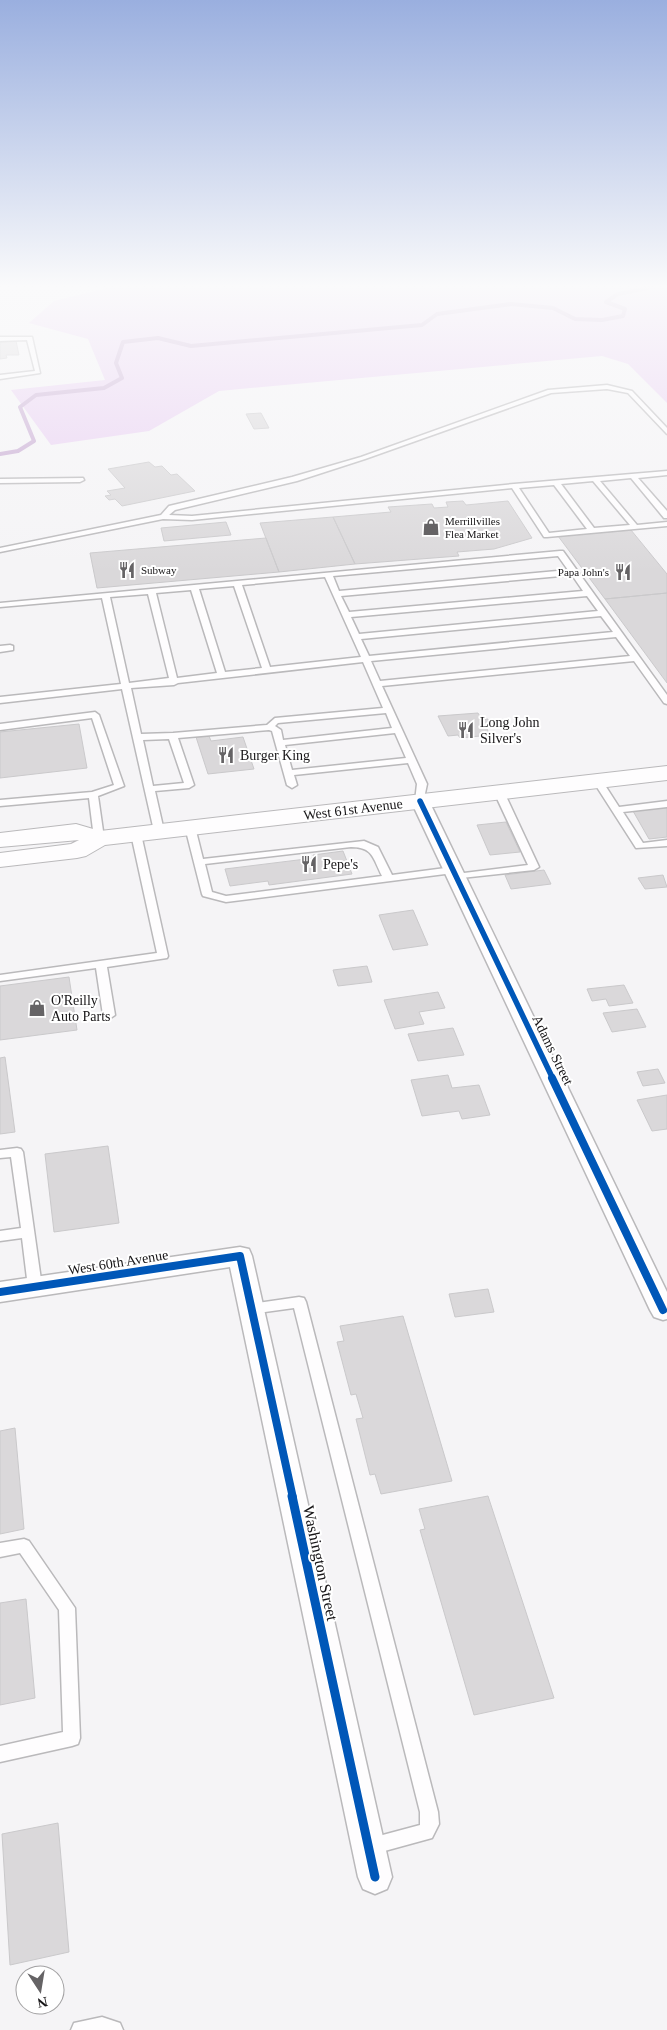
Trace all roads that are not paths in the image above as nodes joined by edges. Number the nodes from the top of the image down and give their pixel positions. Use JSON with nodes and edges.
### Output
{"nodes":[{"id":1,"x":667,"y":432,"type":"edge"},
{"id":2,"x":667,"y":473,"type":"edge"},
{"id":3,"x":633,"y":476,"type":"junction"},
{"id":4,"x":595,"y":479,"type":"junction"},
{"id":5,"x":80,"y":480,"type":"dead end"},
{"id":6,"x":0,"y":481,"type":"edge"},
{"id":7,"x":556,"y":483,"type":"junction"},
{"id":8,"x":514,"y":486,"type":"junction"},
{"id":9,"x":667,"y":516,"type":"edge"},
{"id":10,"x":163,"y":517,"type":"junction"},
{"id":11,"x":667,"y":524,"type":"edge"},
{"id":12,"x":635,"y":527,"type":"junction"},
{"id":13,"x":592,"y":531,"type":"junction"},
{"id":14,"x":0,"y":550,"type":"edge"},
{"id":15,"x":574,"y":572,"type":"junction"},
{"id":16,"x":328,"y":575,"type":"junction"},
{"id":17,"x":237,"y":583,"type":"junction"},
{"id":18,"x":194,"y":587,"type":"junction"},
{"id":19,"x":151,"y":591,"type":"junction"},
{"id":20,"x":589,"y":592,"type":"junction"},
{"id":21,"x":337,"y":594,"type":"junction"},
{"id":22,"x":105,"y":595,"type":"junction"},
{"id":23,"x":0,"y":605,"type":"edge"},
{"id":24,"x":604,"y":613,"type":"junction"},
{"id":25,"x":346,"y":616,"type":"junction"},
{"id":26,"x":619,"y":634,"type":"junction"},
{"id":27,"x":356,"y":637,"type":"junction"},
{"id":28,"x":10,"y":648,"type":"dead end"},
{"id":29,"x":0,"y":649,"type":"edge"},
{"id":30,"x":636,"y":658,"type":"junction"},
{"id":31,"x":366,"y":659,"type":"junction"},
{"id":32,"x":267,"y":670,"type":"junction"},
{"id":33,"x":222,"y":676,"type":"junction"},
{"id":34,"x":174,"y":682,"type":"junction"},
{"id":35,"x":378,"y":684,"type":"junction"},
{"id":36,"x":126,"y":687,"type":"junction"},
{"id":37,"x":0,"y":700,"type":"edge"},
{"id":38,"x":667,"y":701,"type":"edge"},
{"id":39,"x":390,"y":710,"type":"junction"},
{"id":40,"x":0,"y":727,"type":"edge"},
{"id":41,"x":270,"y":727,"type":"junction"},
{"id":42,"x":398,"y":730,"type":"junction"},
{"id":43,"x":172,"y":736,"type":"junction"},
{"id":44,"x":138,"y":737,"type":"junction"},
{"id":45,"x":280,"y":742,"type":"junction"},
{"id":46,"x":412,"y":760,"type":"junction"},
{"id":47,"x":289,"y":773,"type":"junction"},
{"id":48,"x":667,"y":773,"type":"edge"},
{"id":49,"x":598,"y":781,"type":"junction"},
{"id":50,"x":292,"y":784,"type":"dead end"},
{"id":51,"x":150,"y":789,"type":"junction"},
{"id":52,"x":499,"y":792,"type":"junction"},
{"id":53,"x":92,"y":795,"type":"junction"},
{"id":54,"x":420,"y":801,"type":"junction"},
{"id":55,"x":0,"y":802,"type":"edge"},
{"id":56,"x":667,"y":804,"type":"edge"},
{"id":57,"x":617,"y":810,"type":"junction"},
{"id":58,"x":190,"y":827,"type":"junction"},
{"id":59,"x":148,"y":832,"type":"junction"},
{"id":60,"x":99,"y":838,"type":"junction"},
{"id":61,"x":0,"y":840,"type":"edge"},
{"id":62,"x":667,"y":843,"type":"edge"},
{"id":63,"x":0,"y":860,"type":"edge"},
{"id":64,"x":199,"y":862,"type":"junction"},
{"id":65,"x":454,"y":874,"type":"junction"},
{"id":66,"x":388,"y":878,"type":"junction"},
{"id":67,"x":101,"y":965,"type":"junction"},
{"id":68,"x":0,"y":978,"type":"edge"},
{"id":69,"x":109,"y":1015,"type":"dead end"},
{"id":70,"x":0,"y":1154,"type":"edge"},
{"id":71,"x":27,"y":1232,"type":"junction"},
{"id":72,"x":0,"y":1236,"type":"edge"},
{"id":73,"x":240,"y":1256,"type":"joint"},
{"id":74,"x":35,"y":1287,"type":"junction"},
{"id":75,"x":0,"y":1292,"type":"edge"},
{"id":76,"x":252,"y":1309,"type":"junction"},
{"id":77,"x":663,"y":1310,"type":"dead end"},
{"id":78,"x":0,"y":1550,"type":"edge"},
{"id":79,"x":0,"y":1754,"type":"edge"},
{"id":80,"x":369,"y":1847,"type":"junction"},
{"id":81,"x":376,"y":1877,"type":"dead end"},
{"id":82,"x":80,"y":2030,"type":"edge"},
{"id":83,"x":113,"y":2030,"type":"edge"}],
"edges":[{"from":1,"to":10,"type":"lane"},
{"from":2,"to":3,"type":"lane"},
{"from":3,"to":4,"type":"lane"},
{"from":3,"to":9,"type":"lane"},
{"from":4,"to":7,"type":"lane"},
{"from":4,"to":12,"type":"lane"},
{"from":5,"to":6,"type":"lane"},
{"from":7,"to":8,"type":"lane"},
{"from":7,"to":13,"type":"lane"},
{"from":8,"to":10,"type":"lane"},
{"from":8,"to":13,"type":"lane"},
{"from":10,"to":14,"type":"lane"},
{"from":11,"to":12,"type":"lane"},
{"from":12,"to":13,"type":"lane"},
{"from":15,"to":16,"type":"lane"},
{"from":15,"to":20,"type":"lane"},
{"from":15,"to":21,"type":"lane"},
{"from":16,"to":17,"type":"lane"},
{"from":16,"to":21,"type":"lane"},
{"from":17,"to":18,"type":"lane"},
{"from":17,"to":32,"type":"lane"},
{"from":18,"to":19,"type":"lane"},
{"from":18,"to":33,"type":"lane"},
{"from":19,"to":22,"type":"lane"},
{"from":19,"to":34,"type":"lane"},
{"from":20,"to":24,"type":"lane"},
{"from":20,"to":25,"type":"lane"},
{"from":21,"to":25,"type":"lane"},
{"from":22,"to":23,"type":"lane"},
{"from":22,"to":36,"type":"lane"},
{"from":24,"to":26,"type":"lane"},
{"from":24,"to":27,"type":"lane"},
{"from":25,"to":27,"type":"lane"},
{"from":26,"to":30,"type":"lane"},
{"from":26,"to":31,"type":"lane"},
{"from":27,"to":31,"type":"lane"},
{"from":28,"to":29,"type":"lane"},
{"from":30,"to":35,"type":"lane"},
{"from":30,"to":38,"type":"lane"},
{"from":31,"to":32,"type":"lane"},
{"from":31,"to":35,"type":"lane"},
{"from":32,"to":33,"type":"lane"},
{"from":33,"to":34,"type":"lane"},
{"from":34,"to":36,"type":"lane"},
{"from":35,"to":39,"type":"lane"},
{"from":36,"to":37,"type":"lane"},
{"from":36,"to":44,"type":"lane"},
{"from":39,"to":41,"type":"lane"},
{"from":39,"to":42,"type":"lane"},
{"from":40,"to":53,"type":"lane"},
{"from":41,"to":43,"type":"lane"},
{"from":41,"to":45,"type":"lane"},
{"from":42,"to":45,"type":"lane"},
{"from":42,"to":46,"type":"lane"},
{"from":43,"to":44,"type":"lane"},
{"from":43,"to":51,"type":"lane"},
{"from":44,"to":51,"type":"lane"},
{"from":45,"to":47,"type":"lane"},
{"from":46,"to":47,"type":"lane"},
{"from":46,"to":54,"type":"lane"},
{"from":47,"to":50,"type":"lane"},
{"from":48,"to":49,"type":"main road","name":"West 61st Avenue"},
{"from":49,"to":52,"type":"main road","name":"West 61st Avenue"},
{"from":49,"to":57,"type":"lane"},
{"from":51,"to":59,"type":"lane"},
{"from":52,"to":54,"type":"main road","name":"West 61st Avenue"},
{"from":52,"to":65,"type":"lane"},
{"from":53,"to":55,"type":"lane"},
{"from":53,"to":60,"type":"lane"},
{"from":54,"to":58,"type":"main road","name":"West 61st Avenue"},
{"from":54,"to":65,"type":"street","name":"Adams Street"},
{"from":56,"to":57,"type":"lane"},
{"from":57,"to":62,"type":"lane"},
{"from":58,"to":59,"type":"main road","name":"West 61st Avenue"},
{"from":58,"to":64,"type":"lane"},
{"from":59,"to":60,"type":"main road","name":"West 61st Avenue"},
{"from":59,"to":67,"type":"lane"},
{"from":60,"to":61,"type":"main road","name":"West 61st Avenue"},
{"from":60,"to":63,"type":"main road","name":"West 61st Avenue"},
{"from":64,"to":66,"type":"lane"},
{"from":64,"to":66,"type":"lane"},
{"from":65,"to":66,"type":"lane"},
{"from":65,"to":77,"type":"street","name":"Adams Street"},
{"from":67,"to":68,"type":"lane"},
{"from":67,"to":69,"type":"lane"},
{"from":70,"to":71,"type":"lane"},
{"from":71,"to":72,"type":"lane"},
{"from":71,"to":74,"type":"lane"},
{"from":73,"to":74,"type":"street","name":"West 60th Avenue"},
{"from":73,"to":76,"type":"street","name":"Washington Street"},
{"from":74,"to":75,"type":"street","name":"West 60th Avenue"},
{"from":76,"to":80,"type":"street","name":"Washington Street"},
{"from":76,"to":80,"type":"lane"},
{"from":78,"to":79,"type":"lane"},
{"from":80,"to":81,"type":"street","name":"Washington Street"},
{"from":82,"to":83,"type":"lane"}]}
